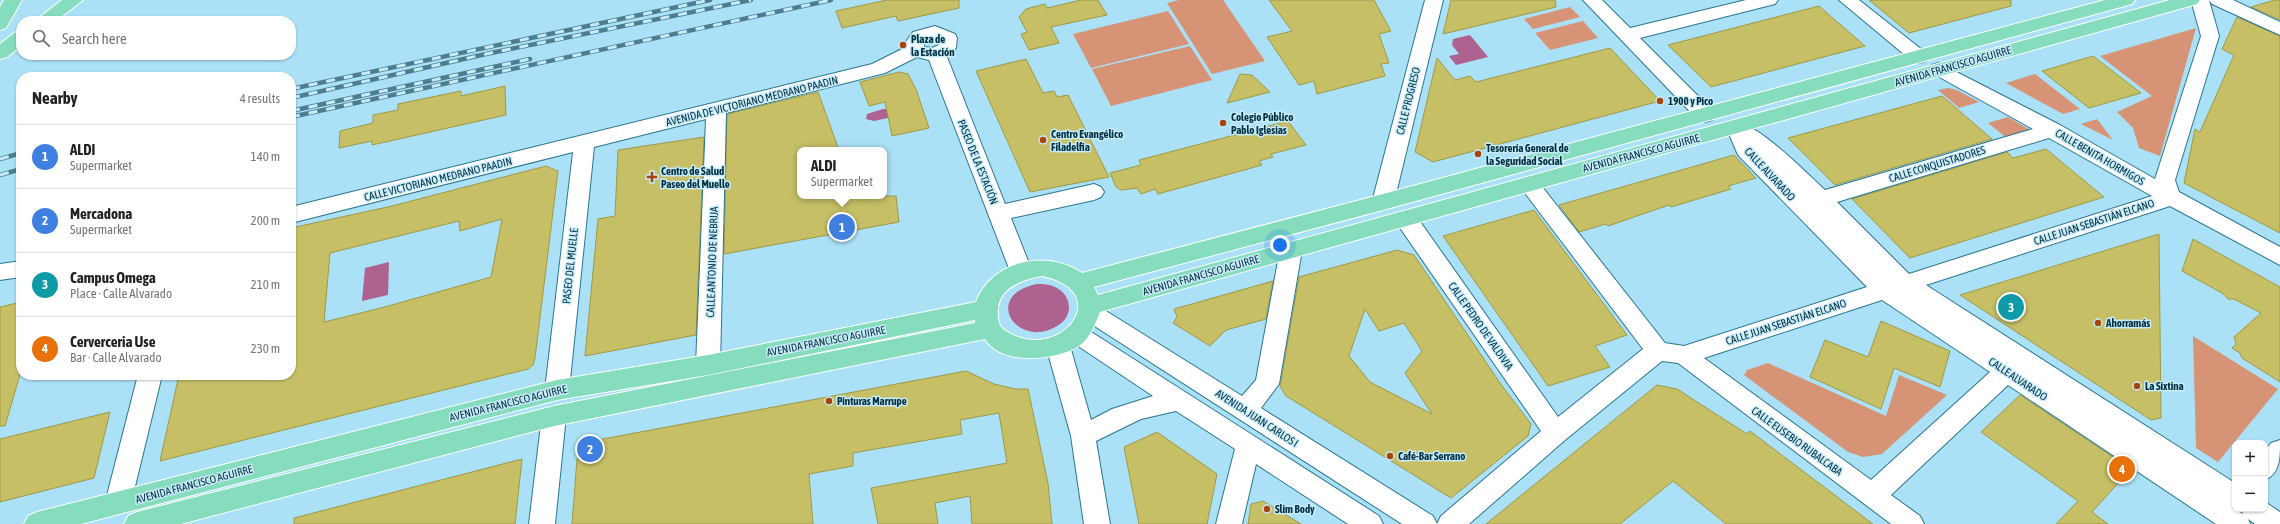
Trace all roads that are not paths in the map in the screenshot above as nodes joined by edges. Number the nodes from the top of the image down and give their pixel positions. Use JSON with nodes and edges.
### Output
{"nodes":[{"id":1,"x":13,"y":0,"type":"edge"},
{"id":2,"x":74,"y":0,"type":"edge"},
{"id":3,"x":1434,"y":0,"type":"edge"},
{"id":4,"x":1592,"y":0,"type":"edge"},
{"id":5,"x":1769,"y":0,"type":"edge"},
{"id":6,"x":1848,"y":0,"type":"edge"},
{"id":7,"x":2126,"y":0,"type":"edge"},
{"id":8,"x":2191,"y":0,"type":"edge"},
{"id":9,"x":2200,"y":0,"type":"edge"},
{"id":10,"x":2218,"y":0,"type":"edge"},
{"id":11,"x":51,"y":16,"type":"edge"},
{"id":12,"x":0,"y":24,"type":"edge"},
{"id":13,"x":2280,"y":29,"type":"edge"},
{"id":14,"x":1627,"y":35,"type":"junction"},
{"id":15,"x":16,"y":41,"type":"edge"},
{"id":16,"x":916,"y":50,"type":"joint"},
{"id":17,"x":0,"y":53,"type":"edge"},
{"id":18,"x":1919,"y":57,"type":"junction"},
{"id":19,"x":1939,"y":69,"type":"junction"},
{"id":20,"x":716,"y":111,"type":"junction"},
{"id":21,"x":1705,"y":115,"type":"junction"},
{"id":22,"x":1736,"y":127,"type":"junction"},
{"id":23,"x":2052,"y":130,"type":"junction"},
{"id":24,"x":584,"y":143,"type":"junction"},
{"id":25,"x":1529,"y":184,"type":"junction"},
{"id":26,"x":1094,"y":192,"type":"dead end"},
{"id":27,"x":2170,"y":198,"type":"junction"},
{"id":28,"x":1821,"y":199,"type":"junction"},
{"id":29,"x":1383,"y":202,"type":"junction"},
{"id":30,"x":999,"y":213,"type":"junction"},
{"id":31,"x":296,"y":214,"type":"edge"},
{"id":32,"x":1406,"y":219,"type":"junction"},
{"id":33,"x":1291,"y":250,"type":"junction"},
{"id":34,"x":2280,"y":257,"type":"edge"},
{"id":35,"x":16,"y":270,"type":"edge"},
{"id":36,"x":1021,"y":271,"type":"junction"},
{"id":37,"x":0,"y":272,"type":"edge"},
{"id":38,"x":1079,"y":282,"type":"junction"},
{"id":39,"x":1894,"y":286,"type":"junction"},
{"id":40,"x":1090,"y":309,"type":"junction"},
{"id":41,"x":987,"y":319,"type":"junction"},
{"id":42,"x":1068,"y":340,"type":"junction"},
{"id":43,"x":1658,"y":351,"type":"junction"},
{"id":44,"x":1684,"y":355,"type":"junction"},
{"id":45,"x":708,"y":364,"type":"junction"},
{"id":46,"x":2007,"y":371,"type":"junction"},
{"id":47,"x":149,"y":380,"type":"edge"},
{"id":48,"x":556,"y":390,"type":"junction"},
{"id":49,"x":1177,"y":400,"type":"junction"},
{"id":50,"x":1244,"y":410,"type":"junction"},
{"id":51,"x":554,"y":416,"type":"junction"},
{"id":52,"x":1556,"y":433,"type":"junction"},
{"id":53,"x":1084,"y":436,"type":"junction"},
{"id":54,"x":1248,"y":446,"type":"junction"},
{"id":55,"x":2280,"y":451,"type":"edge"},
{"id":56,"x":2268,"y":465,"type":"edge"},
{"id":57,"x":1872,"y":496,"type":"junction"},
{"id":58,"x":118,"y":504,"type":"junction"},
{"id":59,"x":2259,"y":512,"type":"edge"},
{"id":60,"x":2232,"y":514,"type":"edge"},
{"id":61,"x":37,"y":524,"type":"edge"},
{"id":62,"x":137,"y":524,"type":"edge"},
{"id":63,"x":542,"y":524,"type":"edge"},
{"id":64,"x":1097,"y":524,"type":"edge"},
{"id":65,"x":1229,"y":524,"type":"edge"},
{"id":66,"x":1370,"y":524,"type":"edge"},
{"id":67,"x":1424,"y":524,"type":"edge"},
{"id":68,"x":1450,"y":524,"type":"edge"},
{"id":69,"x":1911,"y":524,"type":"edge"},
{"id":70,"x":2277,"y":524,"type":"edge"}],
"edges":[{"from":1,"to":12,"type":"main road"},
{"from":2,"to":11,"type":"main road"},
{"from":3,"to":29,"type":"street","name":"CALLE PROGRESO"},
{"from":4,"to":14,"type":"street"},
{"from":5,"to":14,"type":"street"},
{"from":6,"to":18,"type":"street"},
{"from":7,"to":18,"type":"main road","name":"AVENIDA FRANCISCO AGUIRRE"},
{"from":8,"to":19,"type":"main road","name":"AVENIDA FRANCISCO AGUIRRE"},
{"from":9,"to":27,"type":"street"},
{"from":10,"to":13,"type":"street"},
{"from":14,"to":21,"type":"street"},
{"from":15,"to":17,"type":"main road"},
{"from":16,"to":20,"type":"street","name":"AVENIDA DE VICTORIANO MEDRANO PAADIN"},
{"from":16,"to":30,"type":"street","name":"PASEO DE LA ESTACIÓN"},
{"from":18,"to":21,"type":"main road","name":"AVENIDA FRANCISCO AGUIRRE"},
{"from":19,"to":22,"type":"main road","name":"AVENIDA FRANCISCO AGUIRRE"},
{"from":19,"to":23,"type":"street","name":"CALLE BENITA HORMIGOS"},
{"from":20,"to":24,"type":"street","name":"AVENIDA DE VICTORIANO MEDRANO PAADIN"},
{"from":20,"to":45,"type":"street","name":"CALLE ANTONIO DE NEBRIJA"},
{"from":21,"to":29,"type":"main road","name":"AVENIDA FRANCISCO AGUIRRE"},
{"from":22,"to":25,"type":"main road","name":"AVENIDA FRANCISCO AGUIRRE"},
{"from":22,"to":28,"type":"street","name":"CALLE ALVARADO"},
{"from":22,"to":39,"type":"street","name":"CALLE ALVARADO"},
{"from":23,"to":27,"type":"street","name":"CALLE BENITA HORMIGOS"},
{"from":23,"to":28,"type":"street","name":"CALLE CONQUISTADORES"},
{"from":24,"to":31,"type":"street","name":"CALLE VICTORIANO MEDRANO PAADIN"},
{"from":24,"to":48,"type":"street","name":"PASEO DEL MUELLE"},
{"from":25,"to":32,"type":"main road","name":"AVENIDA FRANCISCO AGUIRRE"},
{"from":25,"to":43,"type":"street"},
{"from":26,"to":30,"type":"street"},
{"from":27,"to":34,"type":"street","name":"CALLE BENITA HORMIGOS"},
{"from":27,"to":39,"type":"street","name":"CALLE JUAN SEBASTIÁN ELCANO"},
{"from":28,"to":39,"type":"street","name":"CALLE ALVARADO"},
{"from":29,"to":38,"type":"main road","name":"AVENIDA FRANCISCO AGUIRRE"},
{"from":30,"to":36,"type":"street","name":"PASEO DE LA ESTACIÓN"},
{"from":32,"to":33,"type":"main road","name":"AVENIDA FRANCISCO AGUIRRE"},
{"from":32,"to":52,"type":"street","name":"CALLE PEDRO DE VALDIVIA"},
{"from":33,"to":40,"type":"main road","name":"AVENIDA FRANCISCO AGUIRRE"},
{"from":33,"to":50,"type":"street"},
{"from":35,"to":37,"type":"street"},
{"from":36,"to":38,"type":"main road"},
{"from":36,"to":41,"type":"main road"},
{"from":38,"to":40,"type":"main road"},
{"from":39,"to":44,"type":"street","name":"CALLE JUAN SEBASTIÁN ELCANO"},
{"from":39,"to":46,"type":"street","name":"CALLE ALVARADO"},
{"from":39,"to":60,"type":"street","name":"CALLE ALVARADO"},
{"from":40,"to":42,"type":"main road"},
{"from":40,"to":50,"type":"street","name":"AVENIDA JUAN CARLOS I"},
{"from":41,"to":42,"type":"main road"},
{"from":41,"to":45,"type":"main road","name":"AVENIDA FRANCISCO AGUIRRE"},
{"from":41,"to":51,"type":"main road","name":"AVENIDA FRANCISCO AGUIRRE"},
{"from":42,"to":49,"type":"street"},
{"from":42,"to":53,"type":"street"},
{"from":43,"to":44,"type":"street","name":"CALLE JUAN SEBASTIÁN ELCANO"},
{"from":43,"to":52,"type":"street"},
{"from":44,"to":57,"type":"street","name":"CALLE EUSEBIO RUBALCABA"},
{"from":45,"to":48,"type":"main road","name":"AVENIDA FRANCISCO AGUIRRE"},
{"from":46,"to":57,"type":"street"},
{"from":46,"to":60,"type":"street","name":"CALLE ALVARADO"},
{"from":47,"to":58,"type":"street"},
{"from":48,"to":58,"type":"main road","name":"AVENIDA FRANCISCO AGUIRRE"},
{"from":49,"to":53,"type":"street"},
{"from":49,"to":54,"type":"street"},
{"from":50,"to":67,"type":"street","name":"AVENIDA JUAN CARLOS I"},
{"from":51,"to":62,"type":"main road","name":"AVENIDA FRANCISCO AGUIRRE"},
{"from":51,"to":63,"type":"street"},
{"from":52,"to":68,"type":"street"},
{"from":53,"to":64,"type":"street"},
{"from":54,"to":65,"type":"street"},
{"from":54,"to":66,"type":"street"},
{"from":55,"to":56,"type":"street"},
{"from":57,"to":69,"type":"street","name":"CALLE EUSEBIO RUBALCABA"},
{"from":58,"to":61,"type":"main road","name":"AVENIDA FRANCISCO AGUIRRE"},
{"from":59,"to":70,"type":"street"}]}
